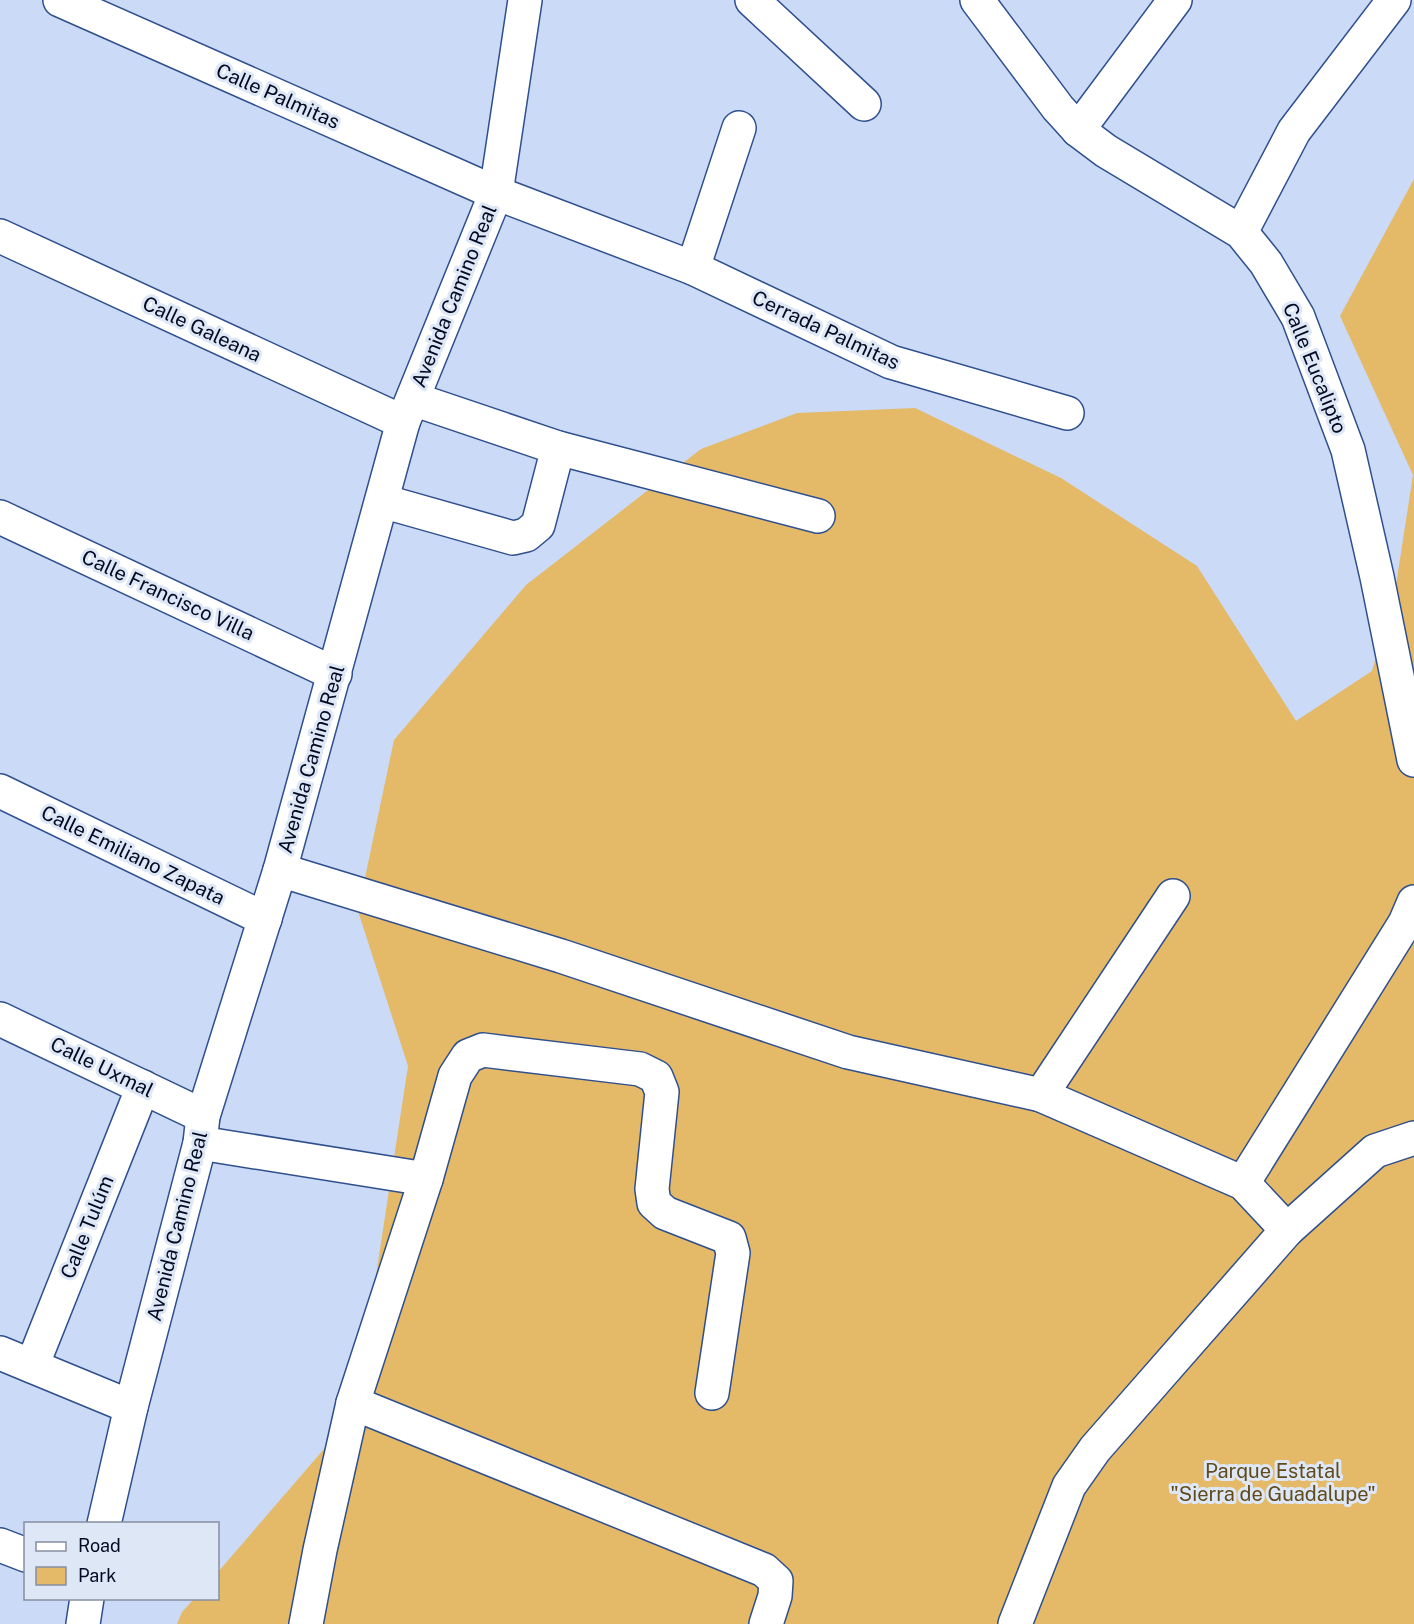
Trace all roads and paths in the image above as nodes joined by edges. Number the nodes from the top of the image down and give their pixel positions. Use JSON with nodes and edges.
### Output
{"nodes":[{"id":1,"x":60,"y":0,"type":"edge"},
{"id":2,"x":525,"y":0,"type":"edge"},
{"id":3,"x":752,"y":0,"type":"edge"},
{"id":4,"x":977,"y":0,"type":"edge"},
{"id":5,"x":1175,"y":0,"type":"edge"},
{"id":6,"x":1394,"y":0,"type":"edge"},
{"id":7,"x":864,"y":104,"type":"dead end"},
{"id":8,"x":739,"y":128,"type":"dead end"},
{"id":9,"x":1078,"y":130,"type":"junction"},
{"id":10,"x":496,"y":193,"type":"junction"},
{"id":11,"x":1241,"y":232,"type":"junction"},
{"id":12,"x":0,"y":236,"type":"edge"},
{"id":13,"x":693,"y":268,"type":"junction"},
{"id":14,"x":408,"y":410,"type":"junction"},
{"id":15,"x":1067,"y":413,"type":"dead end"},
{"id":16,"x":558,"y":448,"type":"junction"},
{"id":17,"x":382,"y":501,"type":"junction"},
{"id":18,"x":818,"y":516,"type":"dead end"},
{"id":19,"x":0,"y":517,"type":"edge"},
{"id":20,"x":335,"y":674,"type":"junction"},
{"id":21,"x":1414,"y":760,"type":"edge"},
{"id":22,"x":0,"y":791,"type":"edge"},
{"id":23,"x":280,"y":870,"type":"junction"},
{"id":24,"x":1173,"y":896,"type":"dead end"},
{"id":25,"x":1414,"y":902,"type":"edge"},
{"id":26,"x":265,"y":919,"type":"junction"},
{"id":27,"x":0,"y":1019,"type":"edge"},
{"id":28,"x":143,"y":1087,"type":"junction"},
{"id":29,"x":1041,"y":1095,"type":"junction"},
{"id":30,"x":202,"y":1130,"type":"junction"},
{"id":31,"x":1414,"y":1138,"type":"edge"},
{"id":32,"x":426,"y":1179,"type":"junction"},
{"id":33,"x":1242,"y":1183,"type":"junction"},
{"id":34,"x":1287,"y":1230,"type":"junction"},
{"id":35,"x":0,"y":1353,"type":"edge"},
{"id":36,"x":32,"y":1366,"type":"junction"},
{"id":37,"x":712,"y":1393,"type":"dead end"},
{"id":38,"x":353,"y":1403,"type":"junction"},
{"id":39,"x":131,"y":1407,"type":"junction"},
{"id":40,"x":104,"y":1522,"type":"edge"},
{"id":41,"x":0,"y":1545,"type":"edge"},
{"id":42,"x":24,"y":1555,"type":"edge"},
{"id":43,"x":87,"y":1600,"type":"edge"},
{"id":44,"x":82,"y":1624,"type":"edge"},
{"id":45,"x":306,"y":1624,"type":"edge"},
{"id":46,"x":765,"y":1624,"type":"edge"},
{"id":47,"x":1015,"y":1624,"type":"edge"}],
"edges":[{"from":1,"to":10,"type":"street","name":"Calle Palmitas"},
{"from":2,"to":10,"type":"street","name":"Avenida Camino Real"},
{"from":3,"to":7,"type":"street"},
{"from":4,"to":9,"type":"street","name":"Calle Eucalipto"},
{"from":5,"to":9,"type":"street"},
{"from":6,"to":11,"type":"street"},
{"from":8,"to":13,"type":"street"},
{"from":9,"to":11,"type":"street","name":"Calle Eucalipto"},
{"from":10,"to":13,"type":"street","name":"Cerrada Palmitas"},
{"from":10,"to":14,"type":"street","name":"Avenida Camino Real"},
{"from":11,"to":21,"type":"street","name":"Calle Eucalipto"},
{"from":12,"to":14,"type":"street","name":"Calle Galeana"},
{"from":13,"to":15,"type":"street","name":"Cerrada Palmitas"},
{"from":14,"to":16,"type":"street","name":"Calle Galeana"},
{"from":14,"to":17,"type":"street","name":"Avenida Camino Real"},
{"from":16,"to":17,"type":"street"},
{"from":16,"to":18,"type":"street","name":"Calle Galeana"},
{"from":17,"to":20,"type":"street","name":"Avenida Camino Real"},
{"from":19,"to":20,"type":"street","name":"Calle Francisco Villa"},
{"from":20,"to":23,"type":"street","name":"Avenida Camino Real"},
{"from":22,"to":26,"type":"street","name":"Calle Emiliano Zapata"},
{"from":23,"to":26,"type":"street","name":"Avenida Camino Real"},
{"from":23,"to":29,"type":"street"},
{"from":24,"to":29,"type":"street"},
{"from":25,"to":33,"type":"street"},
{"from":26,"to":30,"type":"street","name":"Avenida Camino Real"},
{"from":27,"to":28,"type":"street","name":"Calle Uxmal"},
{"from":28,"to":30,"type":"street","name":"Calle Uxmal"},
{"from":28,"to":36,"type":"street","name":"Calle Tulúm"},
{"from":29,"to":33,"type":"street"},
{"from":30,"to":32,"type":"street","name":"Calle Uxmal"},
{"from":30,"to":39,"type":"street","name":"Avenida Camino Real"},
{"from":31,"to":34,"type":"street"},
{"from":32,"to":37,"type":"street"},
{"from":32,"to":38,"type":"street"},
{"from":33,"to":34,"type":"street"},
{"from":34,"to":47,"type":"street"},
{"from":35,"to":36,"type":"street"},
{"from":36,"to":39,"type":"street"},
{"from":38,"to":45,"type":"street"},
{"from":38,"to":46,"type":"street"},
{"from":39,"to":40,"type":"street","name":"Avenida Camino Real"},
{"from":41,"to":42,"type":"street"},
{"from":43,"to":44,"type":"street"}]}
